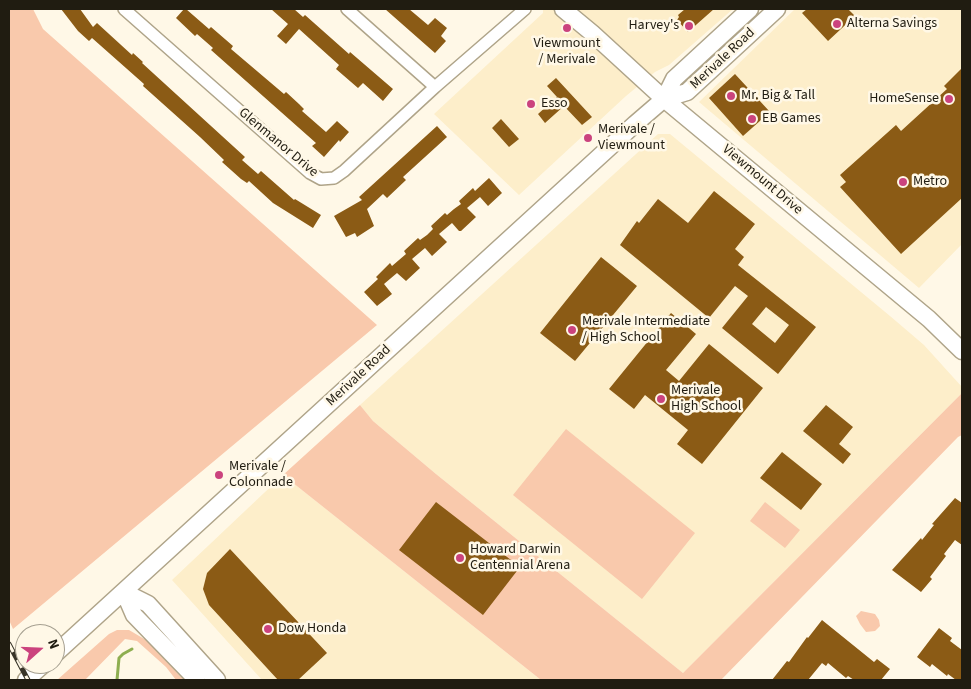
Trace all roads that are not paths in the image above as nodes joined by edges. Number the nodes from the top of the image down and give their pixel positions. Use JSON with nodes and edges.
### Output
{"nodes":[{"id":1,"x":124,"y":9,"type":"edge"},
{"id":2,"x":347,"y":9,"type":"edge"},
{"id":3,"x":526,"y":9,"type":"edge"},
{"id":4,"x":563,"y":9,"type":"edge"},
{"id":5,"x":750,"y":9,"type":"edge"},
{"id":6,"x":777,"y":9,"type":"edge"},
{"id":7,"x":435,"y":87,"type":"junction"},
{"id":8,"x":664,"y":99,"type":"junction"},
{"id":9,"x":962,"y":351,"type":"edge"},
{"id":10,"x":124,"y":592,"type":"junction"},
{"id":11,"x":65,"y":645,"type":"edge"},
{"id":12,"x":197,"y":680,"type":"edge"},
{"id":13,"x":217,"y":680,"type":"edge"}],
"edges":[{"from":1,"to":7,"type":"street","name":"Glenmanor Drive"},
{"from":2,"to":7,"type":"street"},
{"from":3,"to":7,"type":"street","name":"Glenmanor Drive"},
{"from":4,"to":8,"type":"main road","name":"Viewmount Drive"},
{"from":5,"to":8,"type":"main road","name":"Merivale Road"},
{"from":6,"to":8,"type":"main road","name":"Merivale Road"},
{"from":8,"to":9,"type":"main road","name":"Viewmount Drive"},
{"from":8,"to":10,"type":"main road","name":"Merivale Road"},
{"from":10,"to":11,"type":"main road","name":"Merivale Road"},
{"from":10,"to":12,"type":"main road"},
{"from":10,"to":13,"type":"main road"}]}
